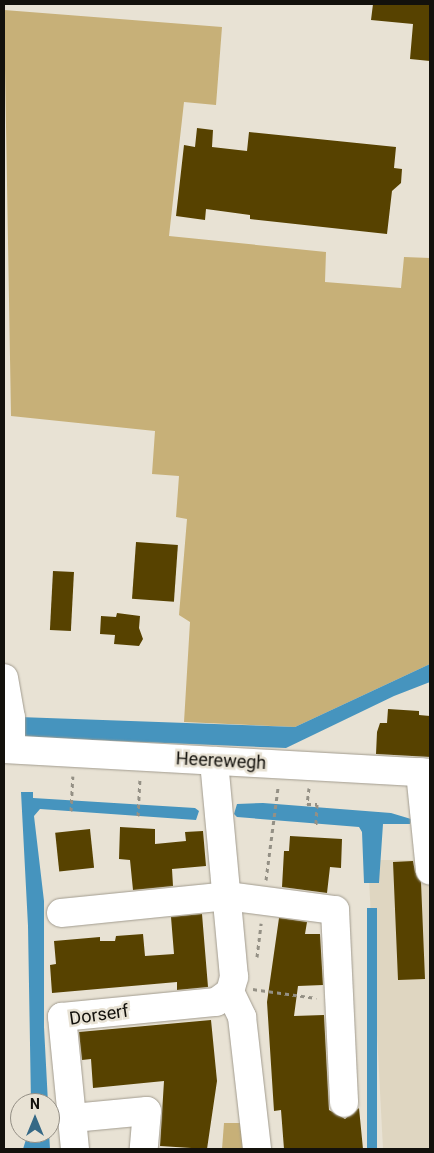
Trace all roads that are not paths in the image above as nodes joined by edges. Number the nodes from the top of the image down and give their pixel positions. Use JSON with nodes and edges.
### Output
{"nodes":[{"id":1,"x":4,"y":678,"type":"edge"},
{"id":2,"x":9,"y":738,"type":"edge"},
{"id":3,"x":214,"y":761,"type":"junction"},
{"id":4,"x":425,"y":773,"type":"edge"},
{"id":5,"x":430,"y":870,"type":"edge"},
{"id":6,"x":227,"y":896,"type":"junction"},
{"id":7,"x":61,"y":913,"type":"dead end"},
{"id":8,"x":231,"y":989,"type":"junction"},
{"id":9,"x":344,"y":1103,"type":"dead end"},
{"id":10,"x":73,"y":1118,"type":"junction"},
{"id":11,"x":75,"y":1149,"type":"edge"},
{"id":12,"x":144,"y":1149,"type":"edge"},
{"id":13,"x":257,"y":1149,"type":"edge"}],
"edges":[{"from":1,"to":2,"type":"street","name":"Heerewegh"},
{"from":2,"to":3,"type":"street","name":"Heerewegh"},
{"from":3,"to":4,"type":"street","name":"Heerewegh"},
{"from":3,"to":6,"type":"street"},
{"from":4,"to":5,"type":"street"},
{"from":6,"to":7,"type":"street"},
{"from":6,"to":8,"type":"street"},
{"from":6,"to":9,"type":"street"},
{"from":8,"to":10,"type":"street","name":"Dorserf"},
{"from":8,"to":13,"type":"street"},
{"from":10,"to":11,"type":"street","name":"Dorserf"},
{"from":10,"to":12,"type":"street"}]}
